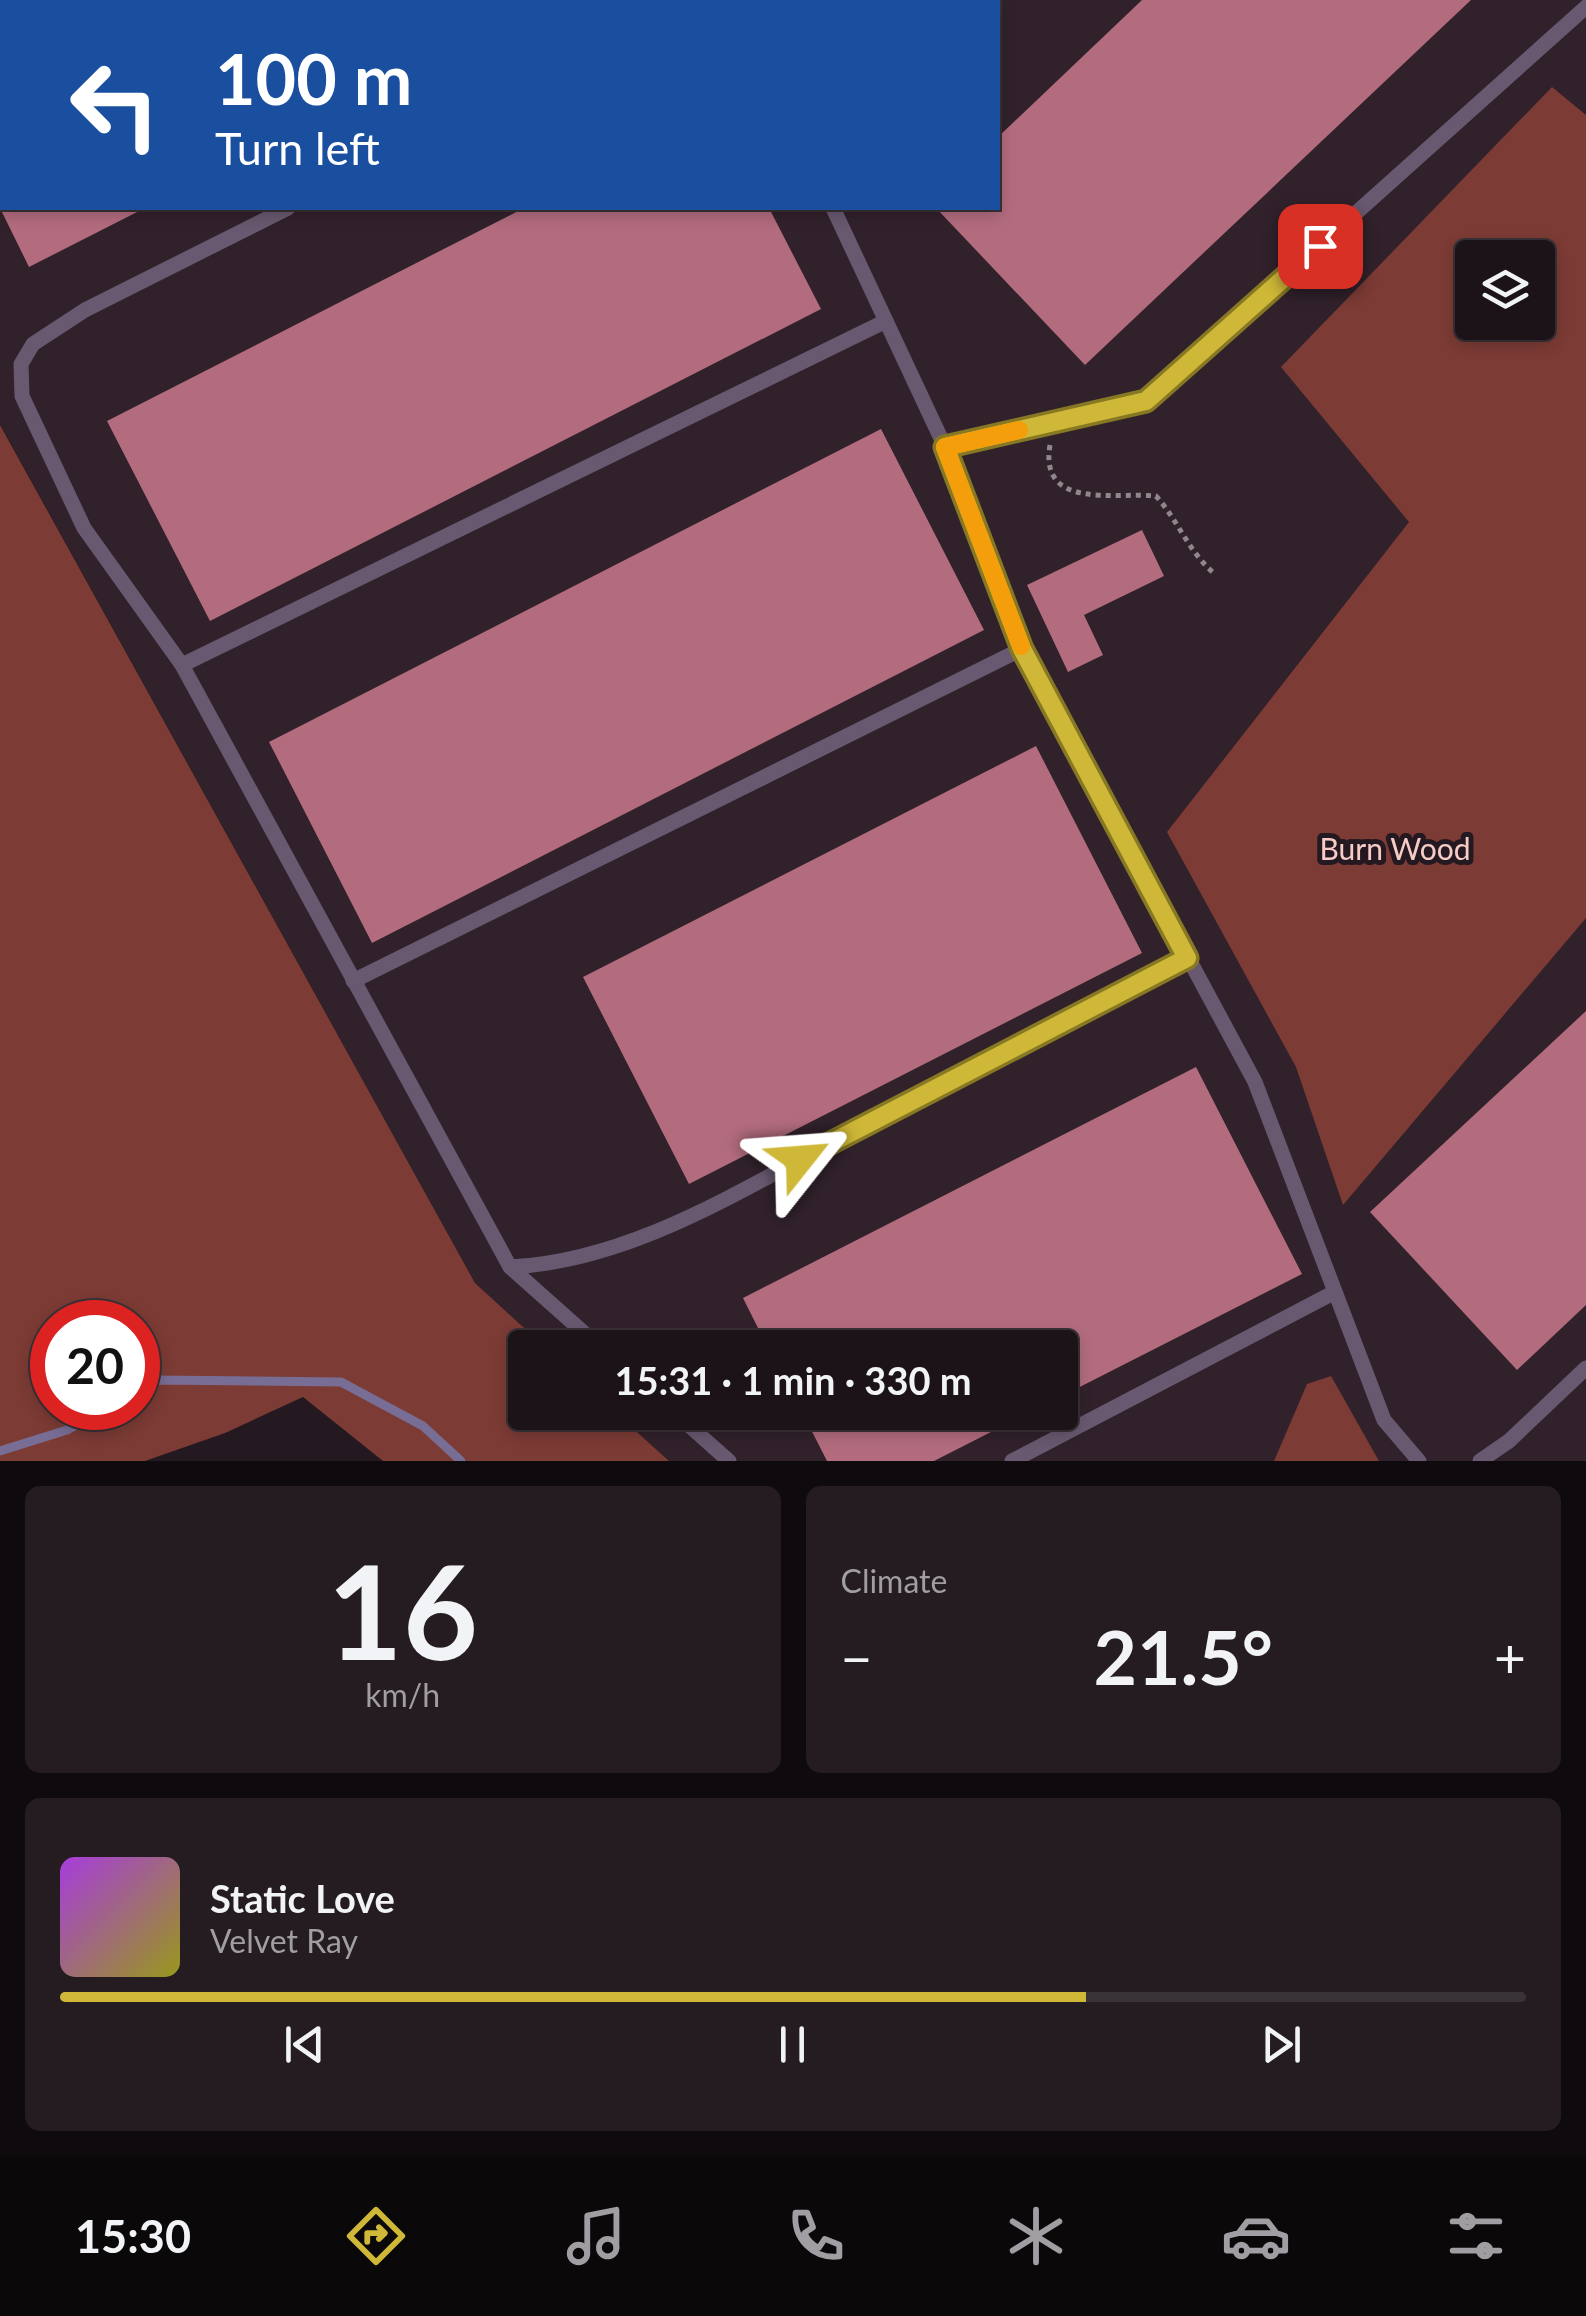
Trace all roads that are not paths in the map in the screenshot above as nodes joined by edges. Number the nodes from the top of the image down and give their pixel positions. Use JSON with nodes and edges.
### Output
{"nodes":[{"id":1,"x":1584,"y":13,"type":"edge"},
{"id":2,"x":284,"y":210,"type":"edge"},
{"id":3,"x":834,"y":210,"type":"edge"},
{"id":4,"x":886,"y":321,"type":"junction"},
{"id":5,"x":945,"y":447,"type":"junction"},
{"id":6,"x":1022,"y":649,"type":"junction"},
{"id":7,"x":182,"y":665,"type":"junction"},
{"id":8,"x":1187,"y":958,"type":"junction"},
{"id":9,"x":353,"y":981,"type":"junction"},
{"id":10,"x":510,"y":1267,"type":"junction"},
{"id":11,"x":1333,"y":1294,"type":"junction"},
{"id":12,"x":581,"y":1330,"type":"edge"},
{"id":13,"x":1586,"y":1368,"type":"edge"},
{"id":14,"x":694,"y":1430,"type":"edge"},
{"id":15,"x":729,"y":1461,"type":"edge"},
{"id":16,"x":1012,"y":1461,"type":"edge"},
{"id":17,"x":1419,"y":1461,"type":"edge"},
{"id":18,"x":1480,"y":1461,"type":"edge"}],
"edges":[{"from":1,"to":5,"type":"lane"},
{"from":2,"to":7,"type":"lane"},
{"from":3,"to":4,"type":"lane"},
{"from":4,"to":5,"type":"lane"},
{"from":4,"to":7,"type":"lane"},
{"from":5,"to":6,"type":"lane"},
{"from":6,"to":8,"type":"lane"},
{"from":6,"to":9,"type":"lane"},
{"from":7,"to":9,"type":"lane"},
{"from":8,"to":10,"type":"lane"},
{"from":8,"to":11,"type":"lane"},
{"from":9,"to":10,"type":"lane"},
{"from":10,"to":12,"type":"lane"},
{"from":11,"to":16,"type":"lane"},
{"from":11,"to":17,"type":"lane"},
{"from":13,"to":18,"type":"lane"},
{"from":14,"to":15,"type":"lane"}]}
